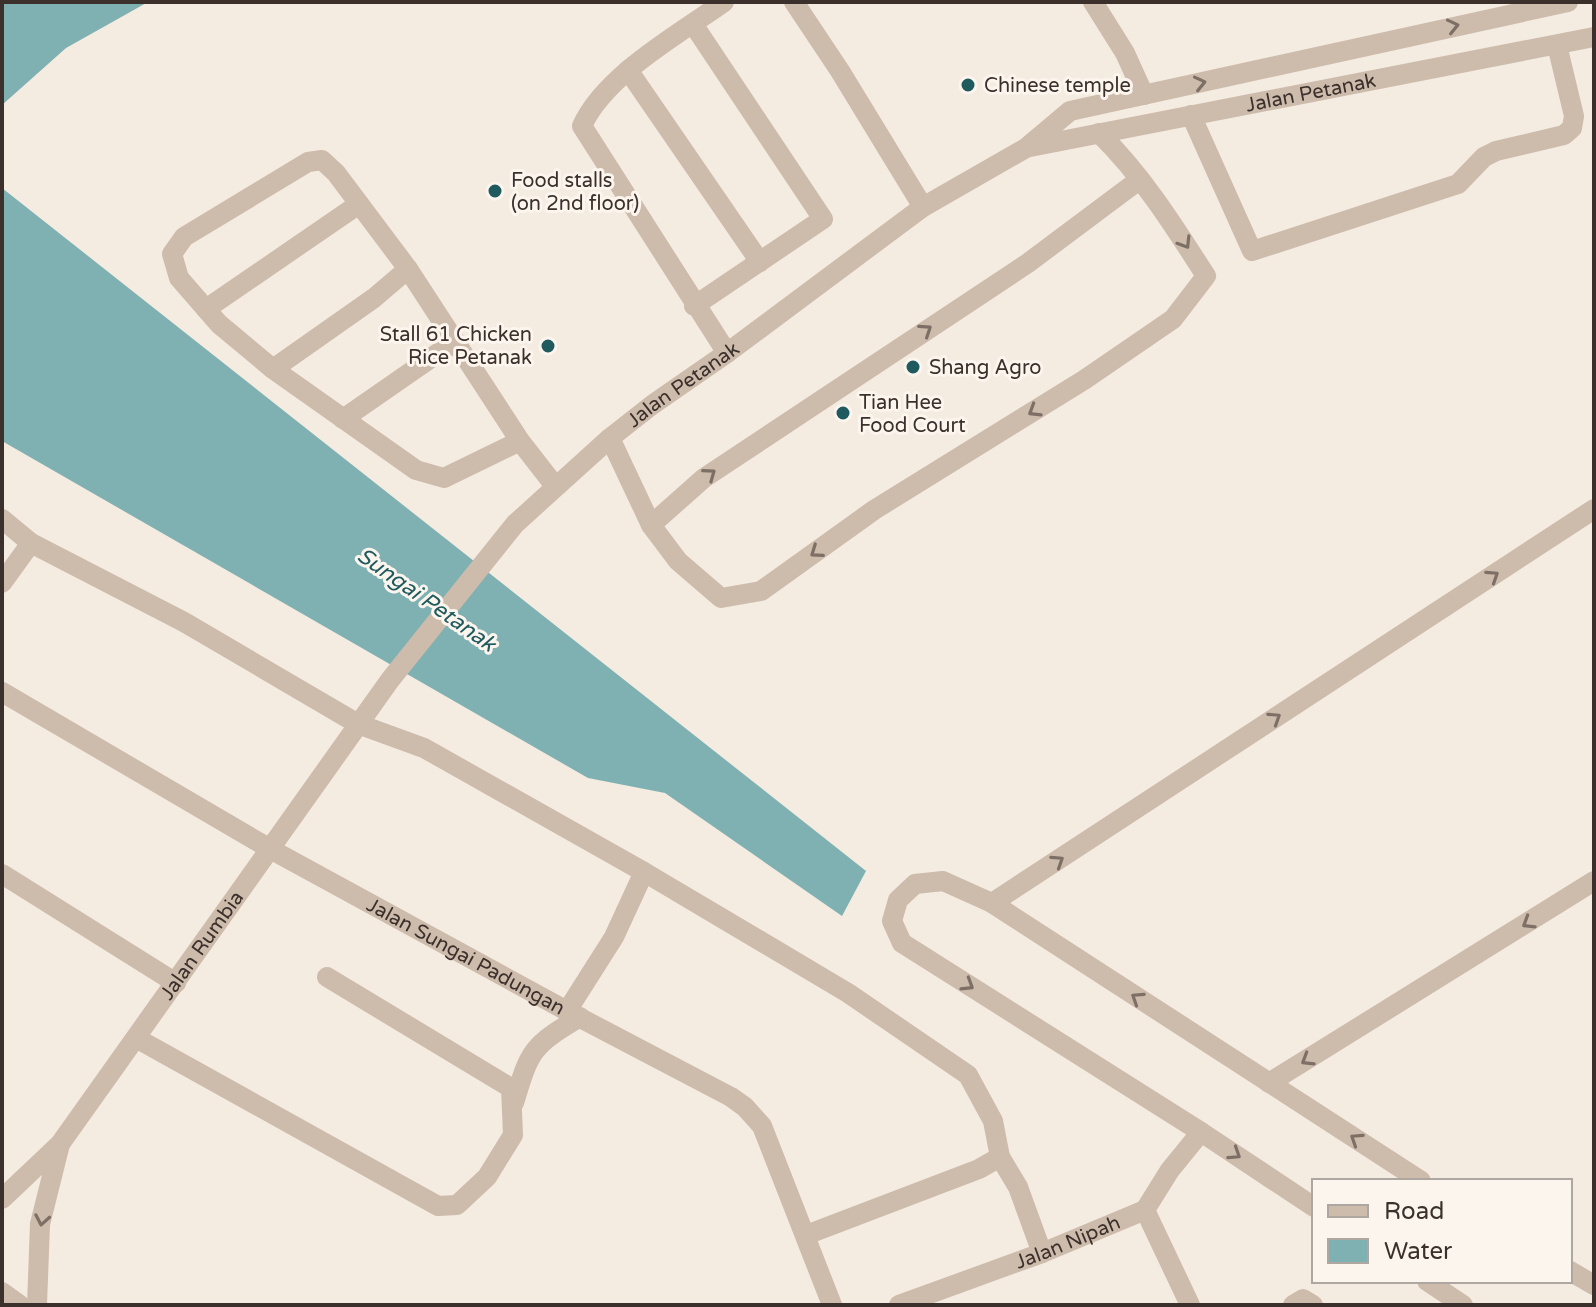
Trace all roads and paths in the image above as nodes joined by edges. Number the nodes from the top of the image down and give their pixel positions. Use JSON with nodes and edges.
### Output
{"nodes":[{"id":1,"x":724,"y":2,"type":"edge"},
{"id":2,"x":794,"y":2,"type":"edge"},
{"id":3,"x":1093,"y":2,"type":"edge"},
{"id":4,"x":1568,"y":2,"type":"edge"},
{"id":5,"x":1517,"y":6,"type":"edge"},
{"id":6,"x":693,"y":24,"type":"junction"},
{"id":7,"x":1594,"y":37,"type":"edge"},
{"id":8,"x":1557,"y":45,"type":"junction"},
{"id":9,"x":628,"y":70,"type":"junction"},
{"id":10,"x":1144,"y":95,"type":"junction"},
{"id":11,"x":1191,"y":115,"type":"junction"},
{"id":12,"x":1099,"y":133,"type":"junction"},
{"id":13,"x":1026,"y":148,"type":"junction"},
{"id":14,"x":1139,"y":180,"type":"junction"},
{"id":15,"x":359,"y":204,"type":"junction"},
{"id":16,"x":923,"y":207,"type":"junction"},
{"id":17,"x":760,"y":262,"type":"junction"},
{"id":18,"x":408,"y":269,"type":"junction"},
{"id":19,"x":694,"y":306,"type":"junction"},
{"id":20,"x":206,"y":309,"type":"junction"},
{"id":21,"x":454,"y":342,"type":"junction"},
{"id":22,"x":727,"y":353,"type":"junction"},
{"id":23,"x":273,"y":369,"type":"junction"},
{"id":24,"x":343,"y":419,"type":"junction"},
{"id":25,"x":610,"y":438,"type":"junction"},
{"id":26,"x":520,"y":441,"type":"junction"},
{"id":27,"x":555,"y":486,"type":"junction"},
{"id":28,"x":1594,"y":509,"type":"edge"},
{"id":29,"x":2,"y":519,"type":"edge"},
{"id":30,"x":651,"y":525,"type":"junction"},
{"id":31,"x":31,"y":543,"type":"junction"},
{"id":32,"x":2,"y":583,"type":"edge"},
{"id":33,"x":390,"y":680,"type":"joint"},
{"id":34,"x":2,"y":692,"type":"edge"},
{"id":35,"x":358,"y":724,"type":"junction"},
{"id":36,"x":272,"y":850,"type":"junction"},
{"id":37,"x":644,"y":872,"type":"junction"},
{"id":38,"x":2,"y":874,"type":"edge"},
{"id":39,"x":1594,"y":881,"type":"edge"},
{"id":40,"x":992,"y":903,"type":"junction"},
{"id":41,"x":327,"y":977,"type":"dead end"},
{"id":42,"x":176,"y":983,"type":"junction"},
{"id":43,"x":573,"y":1014,"type":"junction"},
{"id":44,"x":136,"y":1038,"type":"junction"},
{"id":45,"x":1269,"y":1083,"type":"junction"},
{"id":46,"x":512,"y":1110,"type":"junction"},
{"id":47,"x":1201,"y":1132,"type":"junction"},
{"id":48,"x":60,"y":1144,"type":"junction"},
{"id":49,"x":1000,"y":1157,"type":"junction"},
{"id":50,"x":1418,"y":1179,"type":"edge"},
{"id":51,"x":2,"y":1199,"type":"edge"},
{"id":52,"x":1312,"y":1206,"type":"edge"},
{"id":53,"x":1145,"y":1210,"type":"junction"},
{"id":54,"x":806,"y":1235,"type":"junction"},
{"id":55,"x":1042,"y":1253,"type":"junction"},
{"id":56,"x":1572,"y":1272,"type":"edge"},
{"id":57,"x":1430,"y":1283,"type":"edge"},
{"id":58,"x":1594,"y":1285,"type":"edge"},
{"id":59,"x":2,"y":1292,"type":"edge"},
{"id":60,"x":20,"y":1305,"type":"edge"},
{"id":61,"x":37,"y":1305,"type":"edge"},
{"id":62,"x":832,"y":1305,"type":"edge"},
{"id":63,"x":899,"y":1305,"type":"edge"},
{"id":64,"x":1190,"y":1305,"type":"edge"},
{"id":65,"x":1293,"y":1305,"type":"edge"},
{"id":66,"x":1313,"y":1305,"type":"edge"},
{"id":67,"x":1463,"y":1305,"type":"edge"}],
"edges":[{"from":1,"to":6,"type":"street"},
{"from":2,"to":16,"type":"street"},
{"from":3,"to":10,"type":"street"},
{"from":4,"to":5,"type":"street","name":"Jalan Petanak"},
{"from":10,"to":5,"type":"street","name":"Jalan Petanak","one_way":true},
{"from":6,"to":9,"type":"street"},
{"from":6,"to":17,"type":"street"},
{"from":7,"to":8,"type":"street","name":"Jalan Petanak"},
{"from":8,"to":11,"type":"street","name":"Jalan Petanak"},
{"from":8,"to":11,"type":"street"},
{"from":9,"to":17,"type":"street"},
{"from":9,"to":19,"type":"street"},
{"from":10,"to":13,"type":"street","name":"Jalan Petanak"},
{"from":11,"to":12,"type":"street","name":"Jalan Petanak"},
{"from":12,"to":13,"type":"street","name":"Jalan Petanak"},
{"from":12,"to":14,"type":"street"},
{"from":13,"to":16,"type":"street","name":"Jalan Petanak"},
{"from":30,"to":14,"type":"street","one_way":true},
{"from":14,"to":30,"type":"street","one_way":true},
{"from":15,"to":18,"type":"street"},
{"from":15,"to":20,"type":"street"},
{"from":15,"to":20,"type":"street"},
{"from":16,"to":22,"type":"street","name":"Jalan Petanak"},
{"from":17,"to":19,"type":"street"},
{"from":18,"to":21,"type":"street"},
{"from":18,"to":23,"type":"street"},
{"from":19,"to":22,"type":"street"},
{"from":20,"to":23,"type":"street"},
{"from":21,"to":24,"type":"street"},
{"from":21,"to":26,"type":"street"},
{"from":22,"to":25,"type":"street","name":"Jalan Petanak"},
{"from":23,"to":24,"type":"street"},
{"from":24,"to":26,"type":"street"},
{"from":25,"to":27,"type":"street","name":"Jalan Petanak"},
{"from":25,"to":30,"type":"street"},
{"from":26,"to":27,"type":"street"},
{"from":27,"to":33,"type":"street","name":"Jalan Petanak"},
{"from":40,"to":28,"type":"street","one_way":true},
{"from":29,"to":31,"type":"street"},
{"from":31,"to":32,"type":"street"},
{"from":31,"to":35,"type":"street"},
{"from":33,"to":35,"type":"street","name":"Jalan Rumbia"},
{"from":34,"to":36,"type":"street","name":"Jalan Sungai Padungan"},
{"from":35,"to":36,"type":"street","name":"Jalan Rumbia"},
{"from":35,"to":37,"type":"street"},
{"from":36,"to":42,"type":"street","name":"Jalan Rumbia"},
{"from":36,"to":43,"type":"street","name":"Jalan Sungai Padungan"},
{"from":37,"to":43,"type":"street"},
{"from":37,"to":49,"type":"street"},
{"from":38,"to":42,"type":"street"},
{"from":39,"to":45,"type":"street","one_way":true},
{"from":45,"to":40,"type":"street","one_way":true},
{"from":40,"to":47,"type":"street","one_way":true},
{"from":41,"to":46,"type":"street"},
{"from":42,"to":44,"type":"street","name":"Jalan Rumbia"},
{"from":43,"to":46,"type":"street"},
{"from":43,"to":54,"type":"street","name":"Jalan Sungai Padungan"},
{"from":44,"to":46,"type":"street"},
{"from":44,"to":48,"type":"street","name":"Jalan Rumbia"},
{"from":50,"to":45,"type":"street","one_way":true},
{"from":47,"to":52,"type":"street","one_way":true},
{"from":47,"to":53,"type":"street","name":"Jalan Nipah"},
{"from":48,"to":51,"type":"street","name":"Jalan Rumbia"},
{"from":48,"to":61,"type":"street","one_way":true},
{"from":49,"to":54,"type":"street"},
{"from":49,"to":55,"type":"street"},
{"from":53,"to":55,"type":"street","name":"Jalan Nipah"},
{"from":53,"to":64,"type":"street"},
{"from":54,"to":62,"type":"street","name":"Jalan Sungai Padungan"},
{"from":55,"to":63,"type":"street","name":"Jalan Nipah"},
{"from":56,"to":58,"type":"street"},
{"from":57,"to":67,"type":"street"},
{"from":59,"to":60,"type":"street"},
{"from":65,"to":66,"type":"street"}]}
